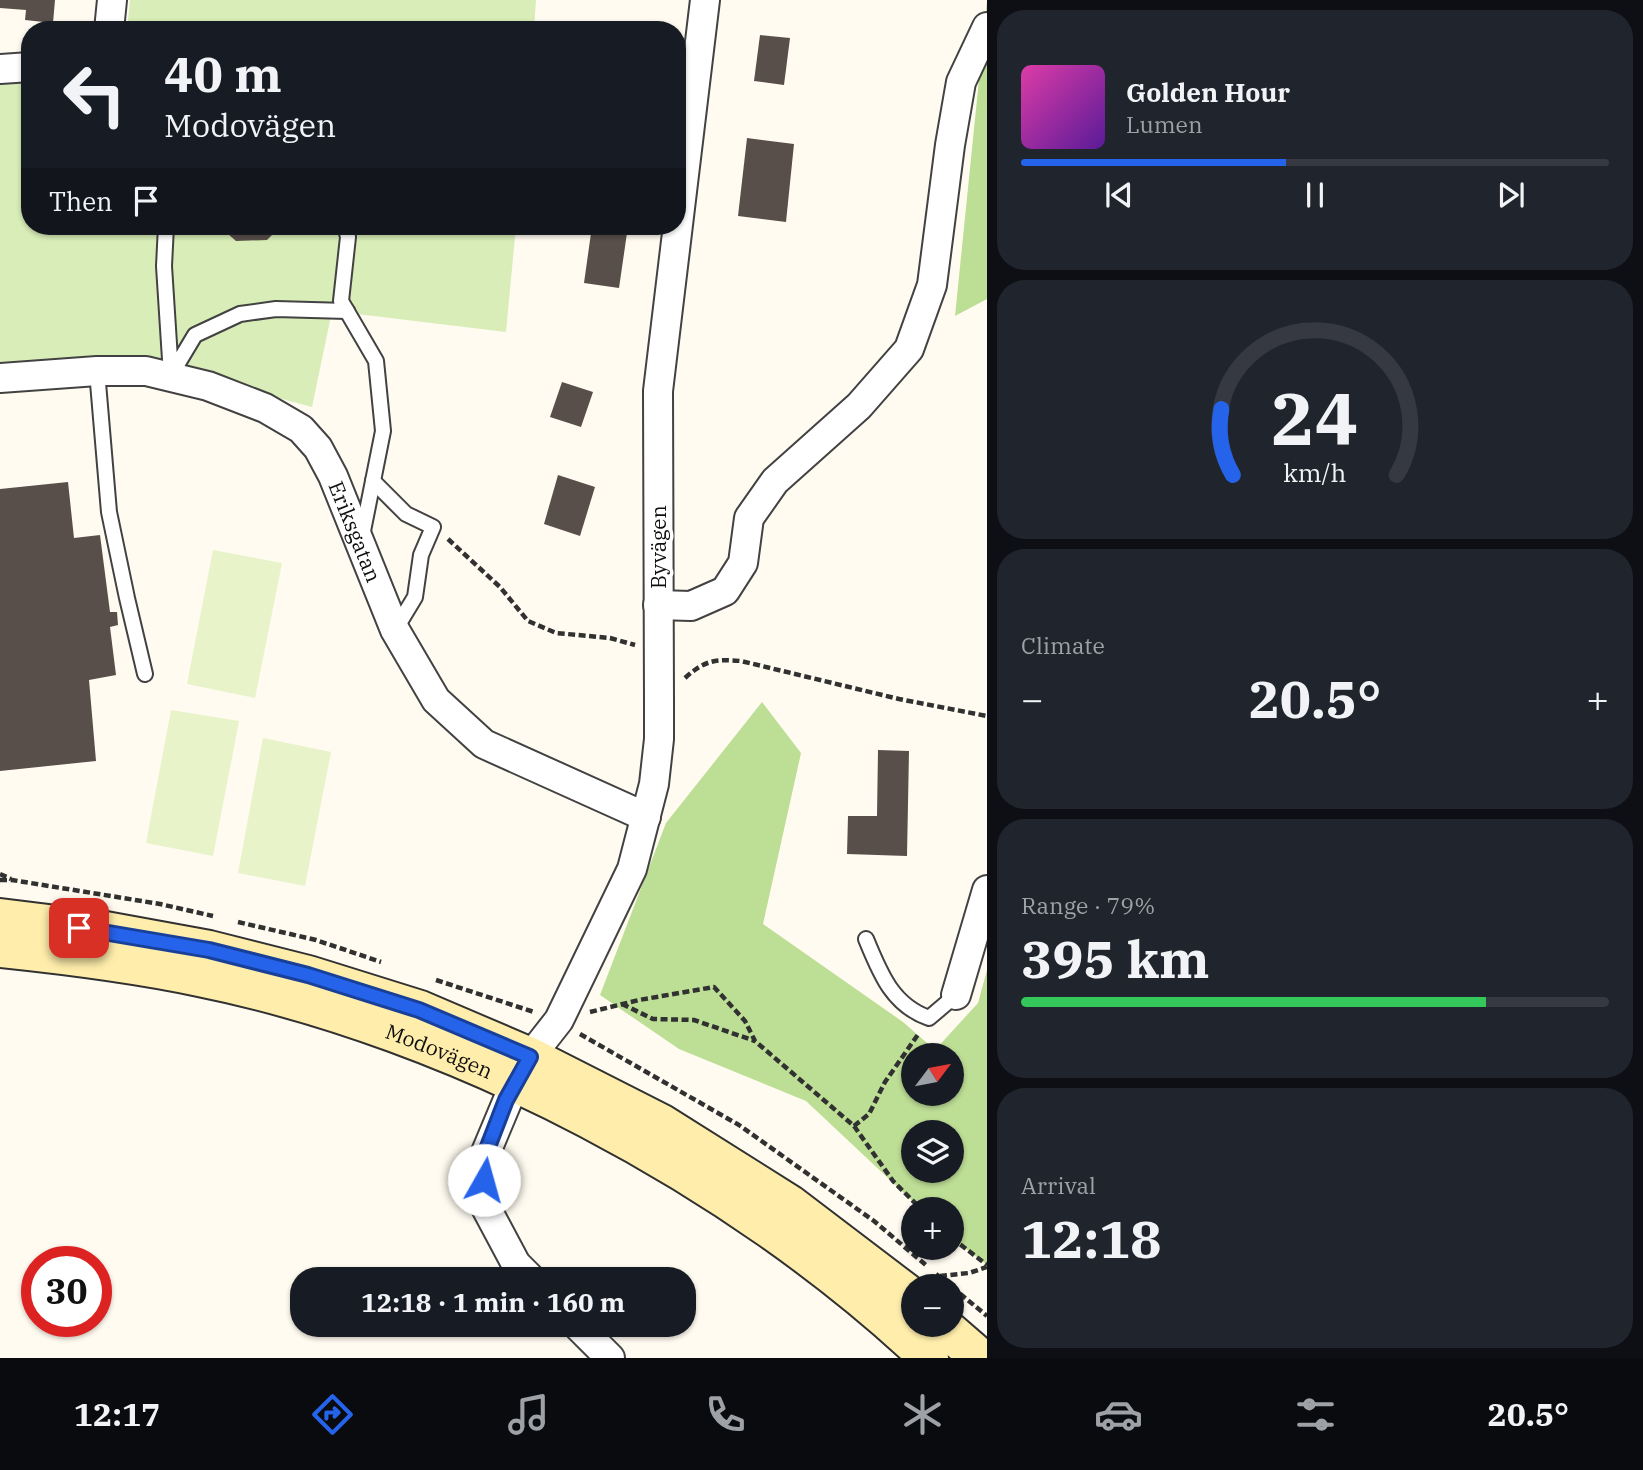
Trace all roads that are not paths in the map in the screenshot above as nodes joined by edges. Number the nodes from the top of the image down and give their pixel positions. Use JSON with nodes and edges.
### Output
{"nodes":[{"id":1,"x":112,"y":0,"type":"edge"},
{"id":2,"x":705,"y":0,"type":"edge"},
{"id":3,"x":110,"y":21,"type":"edge"},
{"id":4,"x":987,"y":29,"type":"edge"},
{"id":5,"x":21,"y":68,"type":"edge"},
{"id":6,"x":0,"y":69,"type":"edge"},
{"id":7,"x":686,"y":162,"type":"edge"},
{"id":8,"x":166,"y":235,"type":"edge"},
{"id":9,"x":347,"y":235,"type":"edge"},
{"id":10,"x":677,"y":235,"type":"edge"},
{"id":11,"x":347,"y":312,"type":"junction"},
{"id":12,"x":97,"y":371,"type":"junction"},
{"id":13,"x":171,"y":375,"type":"junction"},
{"id":14,"x":0,"y":378,"type":"edge"},
{"id":15,"x":373,"y":481,"type":"junction"},
{"id":16,"x":360,"y":544,"type":"junction"},
{"id":17,"x":658,"y":605,"type":"junction"},
{"id":18,"x":395,"y":630,"type":"junction"},
{"id":19,"x":145,"y":674,"type":"dead end"},
{"id":20,"x":646,"y":817,"type":"junction"},
{"id":21,"x":987,"y":890,"type":"edge"},
{"id":22,"x":0,"y":918,"type":"edge"},
{"id":23,"x":866,"y":939,"type":"dead end"},
{"id":24,"x":0,"y":948,"type":"edge"},
{"id":25,"x":956,"y":995,"type":"joint"},
{"id":26,"x":523,"y":1068,"type":"junction"},
{"id":27,"x":519,"y":1267,"type":"edge"},
{"id":28,"x":903,"y":1274,"type":"edge"},
{"id":29,"x":589,"y":1337,"type":"edge"},
{"id":30,"x":955,"y":1337,"type":"edge"},
{"id":31,"x":610,"y":1358,"type":"edge"},
{"id":32,"x":929,"y":1358,"type":"edge"},
{"id":33,"x":979,"y":1358,"type":"edge"}],
"edges":[{"from":1,"to":3,"type":"street"},
{"from":2,"to":7,"type":"street","name":"Byvägen"},
{"from":4,"to":17,"type":"street"},
{"from":5,"to":6,"type":"street"},
{"from":8,"to":13,"type":"lane"},
{"from":9,"to":11,"type":"lane"},
{"from":10,"to":17,"type":"street","name":"Byvägen"},
{"from":11,"to":13,"type":"lane"},
{"from":11,"to":15,"type":"lane"},
{"from":12,"to":13,"type":"street","name":"Eriksgatan"},
{"from":12,"to":14,"type":"street","name":"Eriksgatan"},
{"from":12,"to":19,"type":"lane"},
{"from":13,"to":16,"type":"street","name":"Eriksgatan"},
{"from":15,"to":16,"type":"lane"},
{"from":15,"to":18,"type":"lane"},
{"from":16,"to":18,"type":"street","name":"Eriksgatan"},
{"from":17,"to":20,"type":"street","name":"Byvägen"},
{"from":18,"to":20,"type":"street","name":"Eriksgatan"},
{"from":20,"to":26,"type":"street","name":"Byvägen"},
{"from":21,"to":25,"type":"street"},
{"from":22,"to":26,"type":"main road","name":"Modovägen"},
{"from":23,"to":25,"type":"lane"},
{"from":24,"to":26,"type":"main road","name":"Modovägen"},
{"from":26,"to":27,"type":"street","name":"Byvägen"},
{"from":26,"to":28,"type":"main road","name":"Modovägen"},
{"from":26,"to":32,"type":"main road","name":"Modovägen"},
{"from":29,"to":31,"type":"street"},
{"from":30,"to":33,"type":"main road"}]}
